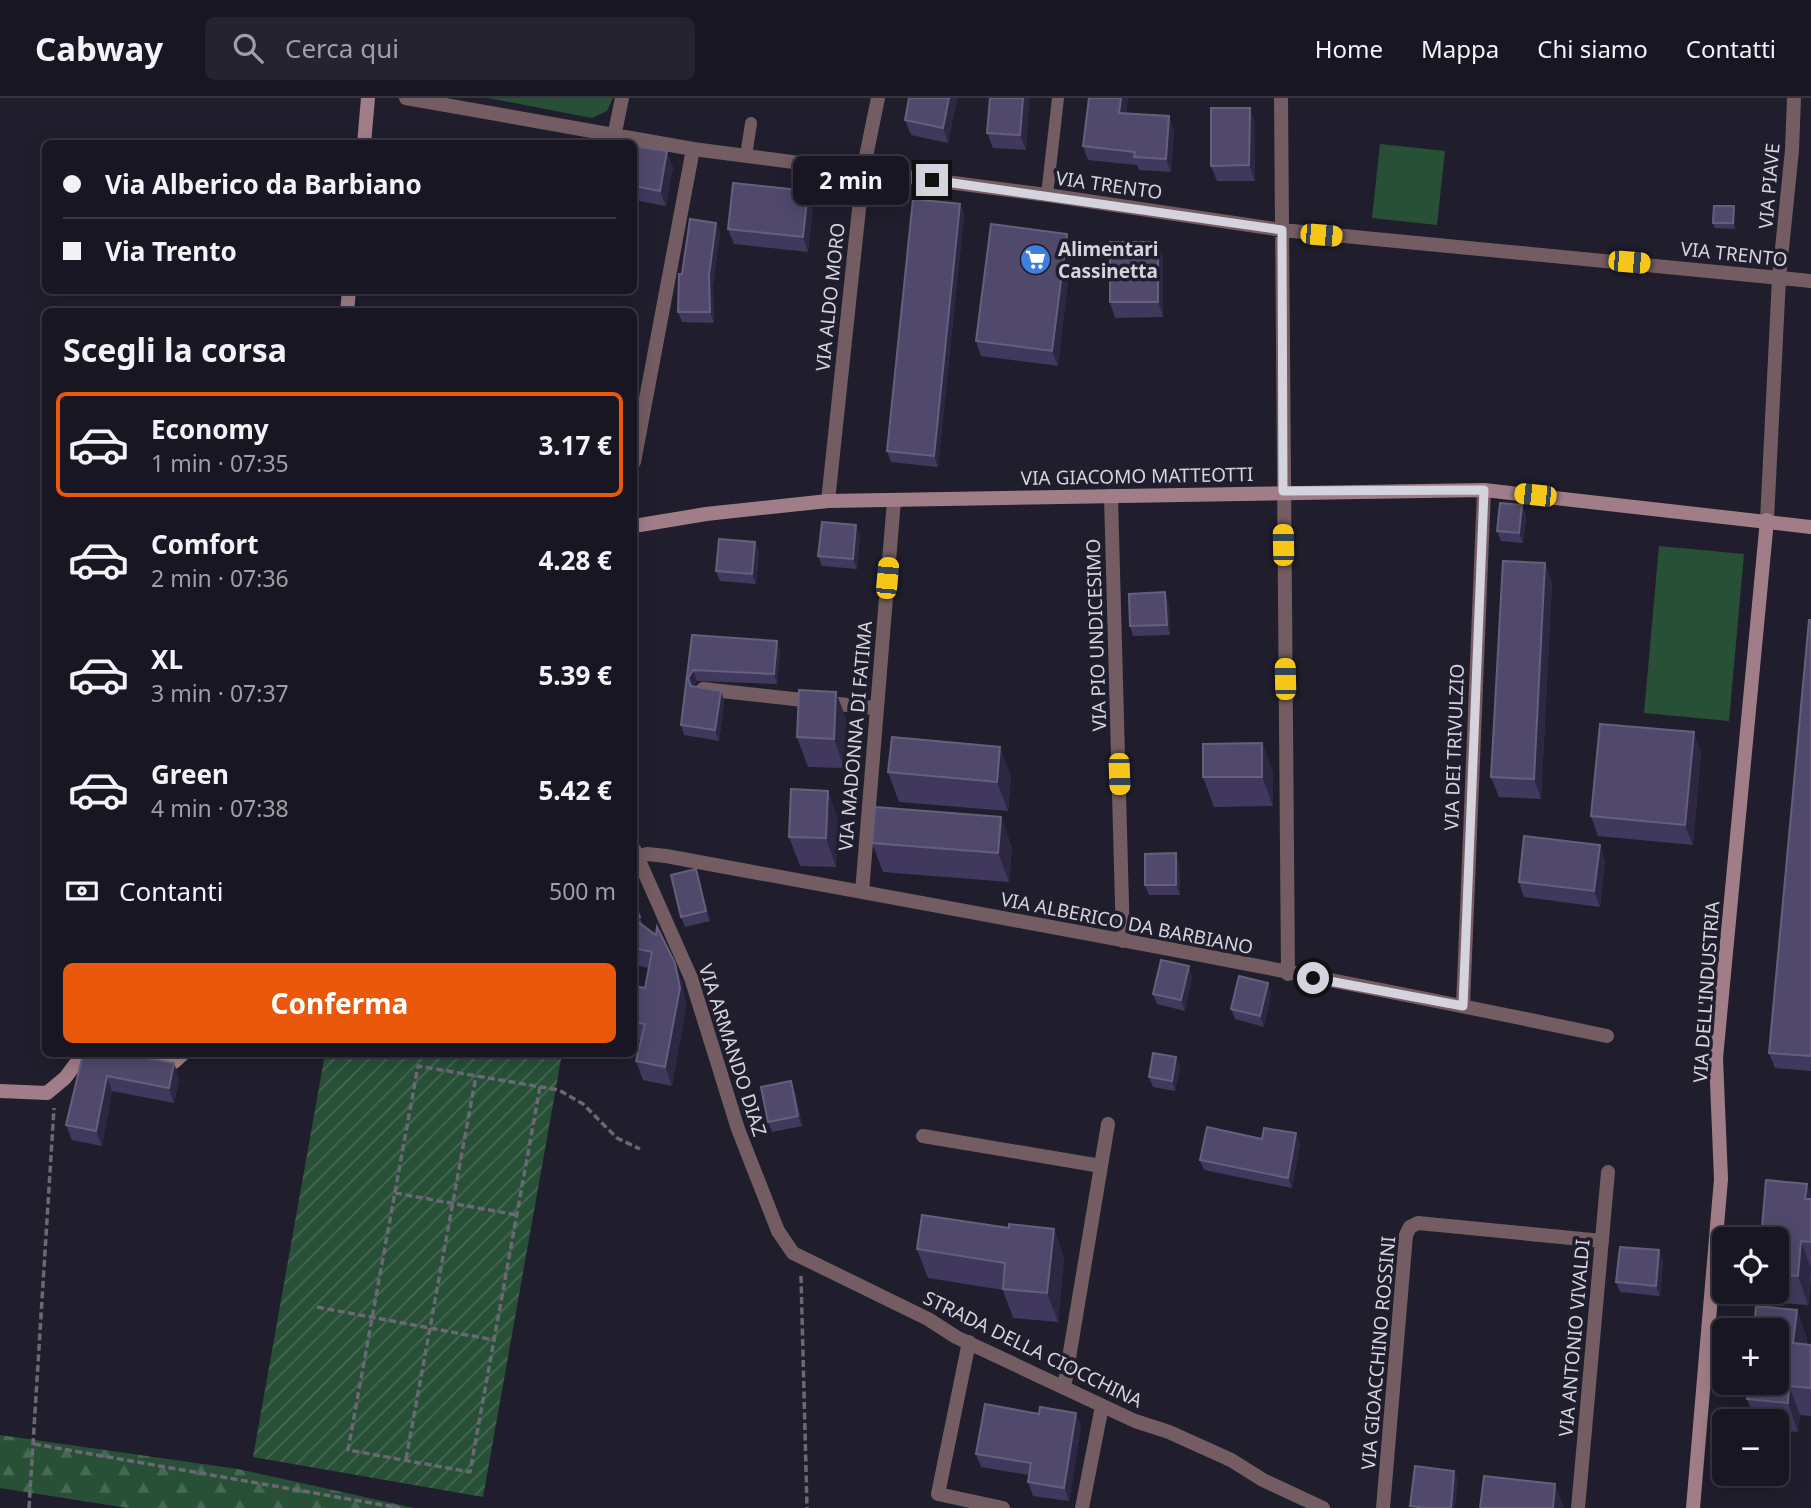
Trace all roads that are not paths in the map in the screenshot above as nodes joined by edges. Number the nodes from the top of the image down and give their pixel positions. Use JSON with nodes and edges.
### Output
{"nodes":[{"id":1,"x":368,"y":98,"type":"edge"},
{"id":2,"x":406,"y":98,"type":"edge"},
{"id":3,"x":622,"y":98,"type":"edge"},
{"id":4,"x":878,"y":98,"type":"edge"},
{"id":5,"x":1058,"y":98,"type":"edge"},
{"id":6,"x":1281,"y":98,"type":"edge"},
{"id":7,"x":1794,"y":98,"type":"edge"},
{"id":8,"x":751,"y":124,"type":"dead end"},
{"id":9,"x":614,"y":136,"type":"junction"},
{"id":10,"x":363,"y":140,"type":"edge"},
{"id":11,"x":693,"y":149,"type":"junction"},
{"id":12,"x":746,"y":156,"type":"junction"},
{"id":13,"x":863,"y":171,"type":"junction"},
{"id":14,"x":1047,"y":195,"type":"junction"},
{"id":15,"x":1282,"y":230,"type":"junction"},
{"id":16,"x":1779,"y":278,"type":"junction"},
{"id":17,"x":1811,"y":281,"type":"edge"},
{"id":18,"x":637,"y":446,"type":"edge"},
{"id":19,"x":1484,"y":490,"type":"junction"},
{"id":20,"x":1283,"y":491,"type":"junction"},
{"id":21,"x":1111,"y":496,"type":"junction"},
{"id":22,"x":894,"y":500,"type":"junction"},
{"id":23,"x":828,"y":501,"type":"junction"},
{"id":24,"x":1767,"y":520,"type":"junction"},
{"id":25,"x":637,"y":526,"type":"edge"},
{"id":26,"x":1811,"y":527,"type":"edge"},
{"id":27,"x":701,"y":689,"type":"edge"},
{"id":28,"x":875,"y":708,"type":"junction"},
{"id":29,"x":637,"y":853,"type":"edge"},
{"id":30,"x":637,"y":855,"type":"edge"},
{"id":31,"x":862,"y":892,"type":"junction"},
{"id":32,"x":1123,"y":941,"type":"junction"},
{"id":33,"x":1288,"y":974,"type":"junction"},
{"id":34,"x":1463,"y":1006,"type":"junction"},
{"id":35,"x":1607,"y":1036,"type":"dead end"},
{"id":36,"x":81,"y":1057,"type":"edge"},
{"id":37,"x":180,"y":1057,"type":"edge"},
{"id":38,"x":141,"y":1059,"type":"edge"},
{"id":39,"x":0,"y":1091,"type":"edge"},
{"id":40,"x":1108,"y":1124,"type":"dead end"},
{"id":41,"x":923,"y":1136,"type":"dead end"},
{"id":42,"x":1101,"y":1166,"type":"junction"},
{"id":43,"x":1608,"y":1172,"type":"dead end"},
{"id":44,"x":1602,"y":1241,"type":"junction"},
{"id":45,"x":801,"y":1259,"type":"joint"},
{"id":46,"x":970,"y":1342,"type":"junction"},
{"id":47,"x":1064,"y":1388,"type":"junction"},
{"id":48,"x":1102,"y":1406,"type":"junction"},
{"id":49,"x":1316,"y":1506,"type":"edge"},
{"id":50,"x":1003,"y":1508,"type":"edge"},
{"id":51,"x":1082,"y":1508,"type":"edge"},
{"id":52,"x":1383,"y":1508,"type":"edge"},
{"id":53,"x":1578,"y":1508,"type":"edge"},
{"id":54,"x":1693,"y":1508,"type":"edge"}],
"edges":[{"from":1,"to":10,"type":"street"},
{"from":2,"to":9,"type":"street","name":"VIA TRENTO"},
{"from":3,"to":9,"type":"street"},
{"from":4,"to":13,"type":"street","name":"VIA ALDO MORO"},
{"from":5,"to":14,"type":"lane"},
{"from":6,"to":15,"type":"street"},
{"from":7,"to":16,"type":"street","name":"VIA PIAVE"},
{"from":8,"to":12,"type":"lane"},
{"from":9,"to":11,"type":"street","name":"VIA TRENTO"},
{"from":11,"to":12,"type":"street","name":"VIA TRENTO"},
{"from":11,"to":18,"type":"street"},
{"from":12,"to":13,"type":"street","name":"VIA TRENTO"},
{"from":13,"to":14,"type":"street","name":"VIA TRENTO"},
{"from":13,"to":23,"type":"street","name":"VIA ALDO MORO"},
{"from":14,"to":15,"type":"street","name":"VIA TRENTO"},
{"from":15,"to":16,"type":"street","name":"VIA TRENTO"},
{"from":15,"to":20,"type":"street"},
{"from":16,"to":17,"type":"street","name":"VIA TRENTO"},
{"from":16,"to":24,"type":"street","name":"VIA PIAVE"},
{"from":19,"to":20,"type":"street","name":"VIA GIACOMO MATTEOTTI"},
{"from":19,"to":24,"type":"street","name":"VIA GIACOMO MATTEOTTI"},
{"from":19,"to":34,"type":"street","name":"VIA DEI TRIVULZIO"},
{"from":20,"to":21,"type":"street","name":"VIA GIACOMO MATTEOTTI"},
{"from":20,"to":33,"type":"street"},
{"from":21,"to":22,"type":"street","name":"VIA GIACOMO MATTEOTTI"},
{"from":21,"to":32,"type":"street","name":"VIA PIO UNDICESIMO"},
{"from":22,"to":23,"type":"street","name":"VIA GIACOMO MATTEOTTI"},
{"from":22,"to":28,"type":"street","name":"VIA MADONNA DI FATIMA"},
{"from":23,"to":25,"type":"street","name":"VIA GIACOMO MATTEOTTI"},
{"from":24,"to":26,"type":"street","name":"VIA GIACOMO MATTEOTTI"},
{"from":24,"to":54,"type":"street","name":"VIA DELL'INDUSTRIA"},
{"from":27,"to":28,"type":"street"},
{"from":28,"to":31,"type":"street","name":"VIA MADONNA DI FATIMA"},
{"from":29,"to":31,"type":"street","name":"VIA ALBERICO DA BARBIANO"},
{"from":30,"to":45,"type":"street","name":"VIA ARMANDO DIAZ"},
{"from":31,"to":32,"type":"street","name":"VIA ALBERICO DA BARBIANO"},
{"from":32,"to":33,"type":"street","name":"VIA ALBERICO DA BARBIANO"},
{"from":33,"to":34,"type":"street","name":"VIA ALBERICO DA BARBIANO"},
{"from":34,"to":35,"type":"street","name":"VIA ALBERICO DA BARBIANO"},
{"from":36,"to":39,"type":"street"},
{"from":37,"to":38,"type":"street"},
{"from":40,"to":42,"type":"street"},
{"from":41,"to":42,"type":"street"},
{"from":42,"to":47,"type":"street"},
{"from":43,"to":44,"type":"street","name":"VIA ANTONIO VIVALDI"},
{"from":44,"to":52,"type":"street","name":"VIA GIOACCHINO ROSSINI"},
{"from":44,"to":53,"type":"street","name":"VIA ANTONIO VIVALDI"},
{"from":45,"to":46,"type":"street","name":"STRADA DELLA CIOCCHINA"},
{"from":46,"to":47,"type":"street","name":"STRADA DELLA CIOCCHINA"},
{"from":46,"to":50,"type":"street"},
{"from":47,"to":48,"type":"street","name":"STRADA DELLA CIOCCHINA"},
{"from":48,"to":49,"type":"street","name":"STRADA DELLA CIOCCHINA"},
{"from":48,"to":51,"type":"street"}]}
